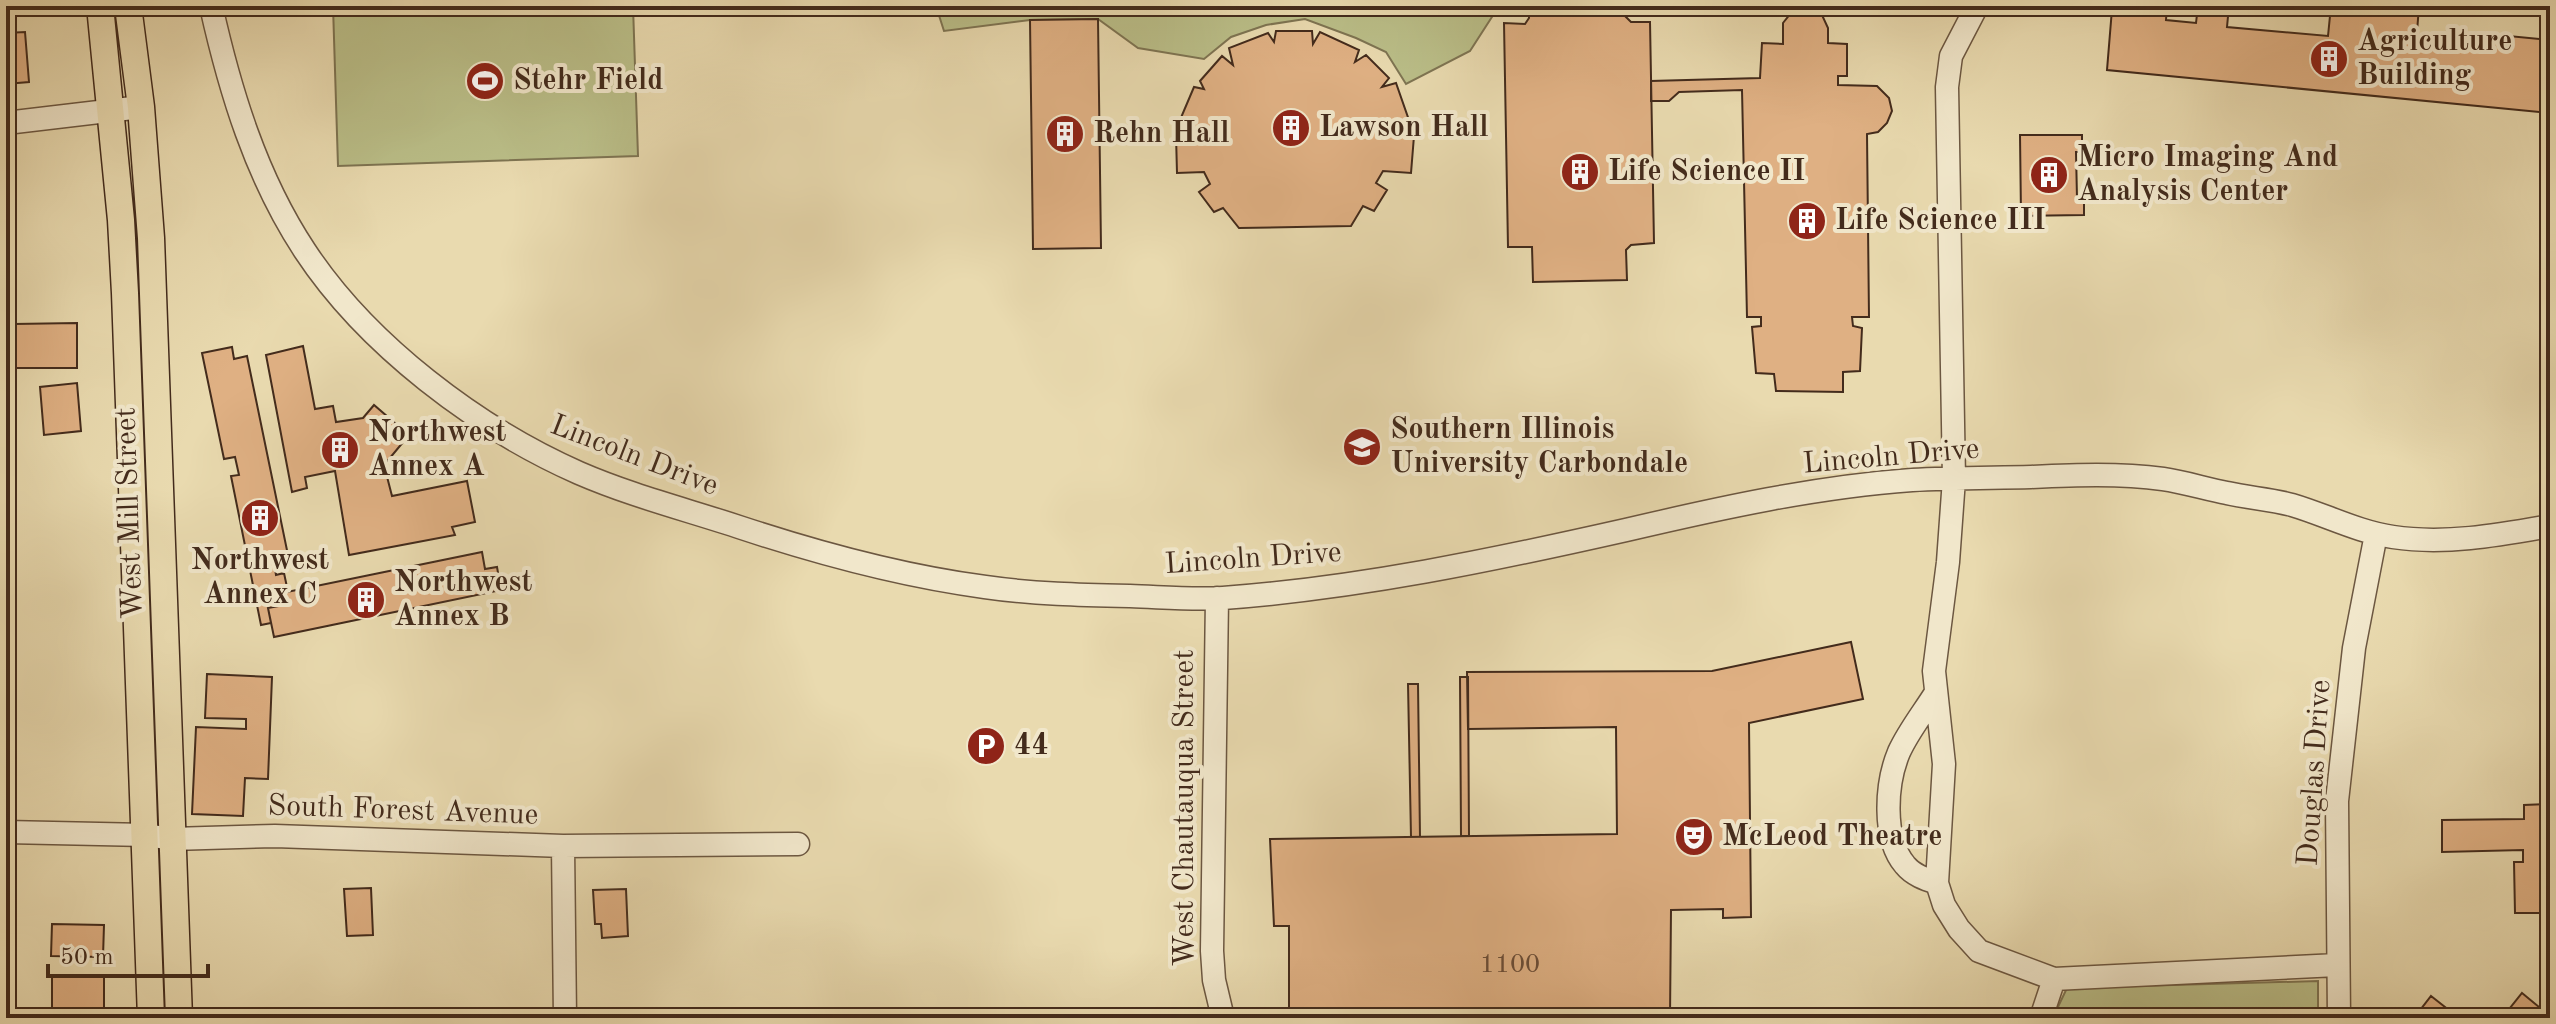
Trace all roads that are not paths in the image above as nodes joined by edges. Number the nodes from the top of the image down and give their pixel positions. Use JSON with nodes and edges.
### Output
{"nodes":[{"id":1,"x":100,"y":6,"type":"edge"},
{"id":2,"x":128,"y":6,"type":"edge"},
{"id":3,"x":211,"y":6,"type":"edge"},
{"id":4,"x":1977,"y":6,"type":"edge"},
{"id":5,"x":141,"y":107,"type":"junction"},
{"id":6,"x":110,"y":112,"type":"junction"},
{"id":7,"x":6,"y":123,"type":"edge"},
{"id":8,"x":1954,"y":479,"type":"junction"},
{"id":9,"x":2550,"y":526,"type":"edge"},
{"id":10,"x":2376,"y":534,"type":"junction"},
{"id":11,"x":1217,"y":598,"type":"junction"},
{"id":12,"x":1935,"y":694,"type":"junction"},
{"id":13,"x":6,"y":832,"type":"edge"},
{"id":14,"x":146,"y":835,"type":"junction"},
{"id":15,"x":172,"y":839,"type":"junction"},
{"id":16,"x":798,"y":844,"type":"dead end"},
{"id":17,"x":563,"y":846,"type":"junction"},
{"id":18,"x":1937,"y":883,"type":"junction"},
{"id":19,"x":2337,"y":965,"type":"junction"},
{"id":20,"x":2054,"y":979,"type":"junction"},
{"id":21,"x":151,"y":1018,"type":"edge"},
{"id":22,"x":179,"y":1018,"type":"edge"},
{"id":23,"x":565,"y":1018,"type":"edge"},
{"id":24,"x":1223,"y":1018,"type":"edge"},
{"id":25,"x":2041,"y":1018,"type":"edge"},
{"id":26,"x":2339,"y":1018,"type":"edge"}],
"edges":[{"from":1,"to":6,"type":"main road","name":"West Mill Street"},
{"from":2,"to":5,"type":"main road","name":"West Mill Street"},
{"from":3,"to":11,"type":"street","name":"Lincoln Drive"},
{"from":4,"to":8,"type":"street"},
{"from":5,"to":6,"type":"street"},
{"from":5,"to":15,"type":"main road","name":"West Mill Street"},
{"from":6,"to":7,"type":"street"},
{"from":6,"to":14,"type":"main road","name":"West Mill Street"},
{"from":8,"to":10,"type":"street","name":"Lincoln Drive"},
{"from":8,"to":11,"type":"street","name":"Lincoln Drive"},
{"from":8,"to":12,"type":"street"},
{"from":9,"to":10,"type":"street","name":"Lincoln Drive"},
{"from":10,"to":19,"type":"street","name":"Douglas Drive"},
{"from":11,"to":24,"type":"street","name":"West Chautauqua Street"},
{"from":12,"to":18,"type":"street"},
{"from":12,"to":18,"type":"street"},
{"from":13,"to":14,"type":"street","name":"South Forest Avenue"},
{"from":14,"to":15,"type":"street","name":"South Forest Avenue"},
{"from":14,"to":21,"type":"main road","name":"West Mill Street"},
{"from":15,"to":17,"type":"street","name":"South Forest Avenue"},
{"from":15,"to":22,"type":"main road","name":"West Mill Street"},
{"from":16,"to":17,"type":"street","name":"South Forest Avenue"},
{"from":17,"to":23,"type":"street"},
{"from":18,"to":20,"type":"street"},
{"from":19,"to":20,"type":"street"},
{"from":19,"to":26,"type":"street","name":"Douglas Drive"},
{"from":20,"to":25,"type":"street"}]}
